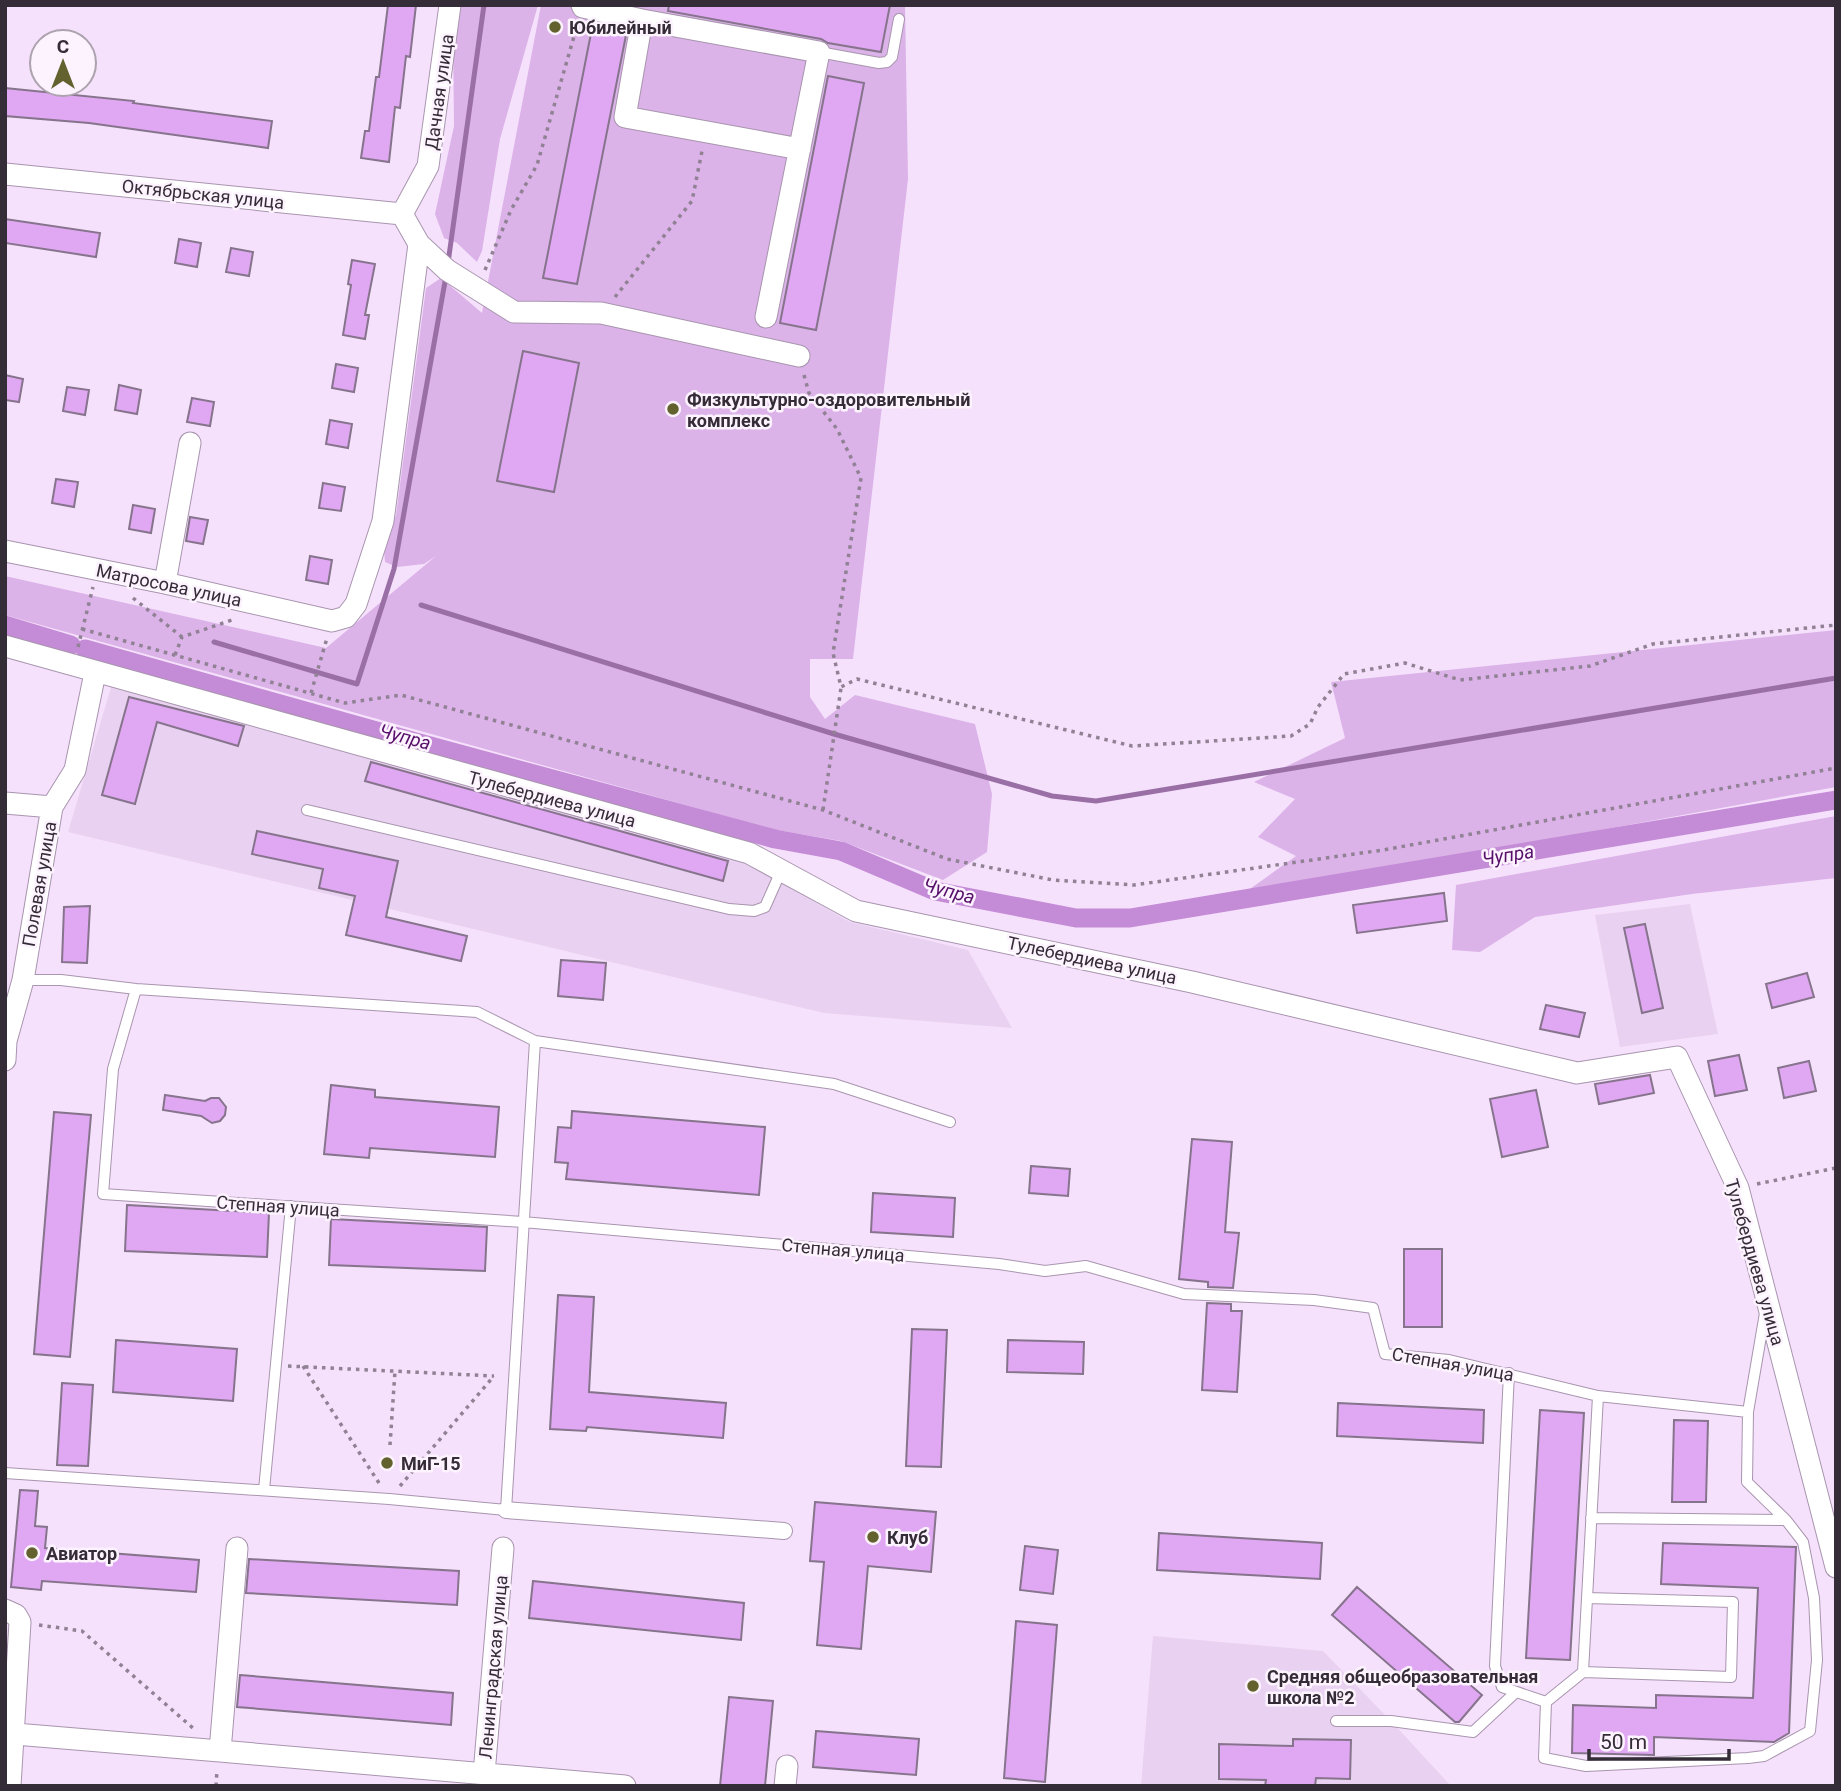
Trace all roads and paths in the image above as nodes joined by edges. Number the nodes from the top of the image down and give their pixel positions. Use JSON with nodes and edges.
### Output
{"nodes":[{"id":1,"x":450,"y":5,"type":"edge"},
{"id":2,"x":582,"y":6,"type":"edge"},
{"id":3,"x":899,"y":19,"type":"dead end"},
{"id":4,"x":642,"y":20,"type":"junction"},
{"id":5,"x":818,"y":52,"type":"junction"},
{"id":6,"x":706,"y":132,"type":"junction"},
{"id":7,"x":800,"y":149,"type":"junction"},
{"id":8,"x":5,"y":174,"type":"edge"},
{"id":9,"x":402,"y":214,"type":"junction"},
{"id":10,"x":419,"y":244,"type":"junction"},
{"id":11,"x":476,"y":289,"type":"junction"},
{"id":12,"x":601,"y":313,"type":"junction"},
{"id":13,"x":766,"y":317,"type":"dead end"},
{"id":14,"x":799,"y":356,"type":"joint"},
{"id":15,"x":190,"y":443,"type":"dead end"},
{"id":16,"x":5,"y":551,"type":"edge"},
{"id":17,"x":97,"y":569,"type":"junction"},
{"id":18,"x":165,"y":583,"type":"junction"},
{"id":19,"x":129,"y":594,"type":"dead end"},
{"id":20,"x":270,"y":607,"type":"junction"},
{"id":21,"x":1836,"y":625,"type":"edge"},
{"id":22,"x":182,"y":637,"type":"junction"},
{"id":23,"x":5,"y":646,"type":"edge"},
{"id":24,"x":175,"y":655,"type":"junction"},
{"id":25,"x":321,"y":659,"type":"dead end"},
{"id":26,"x":95,"y":673,"type":"junction"},
{"id":27,"x":841,"y":687,"type":"junction"},
{"id":28,"x":311,"y":693,"type":"junction"},
{"id":29,"x":1836,"y":768,"type":"edge"},
{"id":30,"x":5,"y":803,"type":"edge"},
{"id":31,"x":52,"y":807,"type":"junction"},
{"id":32,"x":307,"y":810,"type":"dead end"},
{"id":33,"x":823,"y":810,"type":"junction"},
{"id":34,"x":781,"y":871,"type":"junction"},
{"id":35,"x":23,"y":980,"type":"junction"},
{"id":36,"x":136,"y":989,"type":"junction"},
{"id":37,"x":535,"y":1041,"type":"junction"},
{"id":38,"x":6,"y":1047,"type":"edge"},
{"id":39,"x":950,"y":1122,"type":"dead end"},
{"id":40,"x":1836,"y":1168,"type":"edge"},
{"id":41,"x":1738,"y":1188,"type":"junction"},
{"id":42,"x":291,"y":1206,"type":"junction"},
{"id":43,"x":523,"y":1222,"type":"junction"},
{"id":44,"x":1767,"y":1300,"type":"junction"},
{"id":45,"x":276,"y":1365,"type":"junction"},
{"id":46,"x":303,"y":1366,"type":"junction"},
{"id":47,"x":395,"y":1371,"type":"junction"},
{"id":48,"x":1508,"y":1373,"type":"junction"},
{"id":49,"x":495,"y":1376,"type":"junction"},
{"id":50,"x":514,"y":1377,"type":"junction"},
{"id":51,"x":1598,"y":1396,"type":"junction"},
{"id":52,"x":1748,"y":1412,"type":"junction"},
{"id":53,"x":390,"y":1445,"type":"dead end"},
{"id":54,"x":5,"y":1473,"type":"edge"},
{"id":55,"x":264,"y":1490,"type":"junction"},
{"id":56,"x":389,"y":1499,"type":"junction"},
{"id":57,"x":506,"y":1510,"type":"junction"},
{"id":58,"x":1591,"y":1518,"type":"junction"},
{"id":59,"x":1786,"y":1520,"type":"junction"},
{"id":60,"x":783,"y":1531,"type":"dead end"},
{"id":61,"x":237,"y":1548,"type":"dead end"},
{"id":62,"x":503,"y":1548,"type":"dead end"},
{"id":63,"x":1836,"y":1567,"type":"edge"},
{"id":64,"x":1587,"y":1598,"type":"junction"},
{"id":65,"x":13,"y":1616,"type":"edge"},
{"id":66,"x":1583,"y":1672,"type":"junction"},
{"id":67,"x":1516,"y":1692,"type":"junction"},
{"id":68,"x":1546,"y":1702,"type":"junction"},
{"id":69,"x":1336,"y":1721,"type":"dead end"},
{"id":70,"x":15,"y":1734,"type":"junction"},
{"id":71,"x":220,"y":1751,"type":"junction"},
{"id":72,"x":484,"y":1780,"type":"edge"},
{"id":73,"x":10,"y":1786,"type":"edge"},
{"id":74,"x":216,"y":1786,"type":"edge"},
{"id":75,"x":625,"y":1786,"type":"edge"}],
"edges":[{"from":1,"to":9,"type":"street","name":"Дачная улица"},
{"from":2,"to":4,"type":"street"},
{"from":2,"to":11,"type":"path"},
{"from":3,"to":5,"type":"lane"},
{"from":4,"to":5,"type":"street"},
{"from":4,"to":6,"type":"street"},
{"from":5,"to":7,"type":"street"},
{"from":6,"to":7,"type":"street"},
{"from":6,"to":12,"type":"path"},
{"from":7,"to":13,"type":"street"},
{"from":8,"to":9,"type":"street","name":"Октябрьская улица"},
{"from":9,"to":10,"type":"street"},
{"from":10,"to":11,"type":"street"},
{"from":10,"to":20,"type":"street","name":"Матросова улица"},
{"from":11,"to":12,"type":"street"},
{"from":12,"to":14,"type":"street"},
{"from":14,"to":27,"type":"path"},
{"from":15,"to":18,"type":"street"},
{"from":16,"to":17,"type":"street","name":"Матросова улица"},
{"from":17,"to":18,"type":"street","name":"Матросова улица"},
{"from":17,"to":24,"type":"path"},
{"from":18,"to":20,"type":"street","name":"Матросова улица"},
{"from":19,"to":22,"type":"path"},
{"from":20,"to":22,"type":"path"},
{"from":21,"to":27,"type":"path"},
{"from":22,"to":24,"type":"path"},
{"from":23,"to":26,"type":"street","name":"Тулебердиева улица"},
{"from":24,"to":28,"type":"path"},
{"from":25,"to":28,"type":"path"},
{"from":26,"to":31,"type":"street","name":"Полевая улица"},
{"from":26,"to":34,"type":"street","name":"Тулебердиева улица"},
{"from":27,"to":33,"type":"path"},
{"from":28,"to":33,"type":"path"},
{"from":29,"to":33,"type":"path"},
{"from":30,"to":31,"type":"street"},
{"from":31,"to":35,"type":"street","name":"Полевая улица"},
{"from":32,"to":34,"type":"lane"},
{"from":34,"to":41,"type":"street","name":"Тулебердиева улица"},
{"from":35,"to":36,"type":"lane"},
{"from":35,"to":38,"type":"street","name":"Полевая улица"},
{"from":36,"to":37,"type":"lane"},
{"from":36,"to":42,"type":"lane","name":"Степная улица"},
{"from":37,"to":39,"type":"lane"},
{"from":37,"to":43,"type":"lane"},
{"from":40,"to":41,"type":"path"},
{"from":41,"to":44,"type":"street","name":"Тулебердиева улица"},
{"from":42,"to":43,"type":"lane","name":"Степная улица"},
{"from":42,"to":45,"type":"lane"},
{"from":43,"to":48,"type":"lane","name":"Степная улица"},
{"from":43,"to":50,"type":"lane"},
{"from":44,"to":52,"type":"lane"},
{"from":44,"to":63,"type":"street","name":"Тулебердиева улица"},
{"from":45,"to":46,"type":"path"},
{"from":45,"to":55,"type":"lane"},
{"from":46,"to":47,"type":"path"},
{"from":46,"to":56,"type":"path"},
{"from":47,"to":49,"type":"path"},
{"from":47,"to":53,"type":"path"},
{"from":48,"to":51,"type":"lane","name":"Степная улица"},
{"from":48,"to":67,"type":"lane"},
{"from":49,"to":50,"type":"path"},
{"from":49,"to":56,"type":"path"},
{"from":50,"to":57,"type":"lane"},
{"from":51,"to":52,"type":"lane","name":"Степная улица"},
{"from":51,"to":58,"type":"lane"},
{"from":52,"to":59,"type":"lane"},
{"from":54,"to":55,"type":"lane"},
{"from":55,"to":56,"type":"lane"},
{"from":56,"to":57,"type":"lane"},
{"from":57,"to":60,"type":"street"},
{"from":58,"to":59,"type":"lane"},
{"from":58,"to":64,"type":"lane"},
{"from":59,"to":68,"type":"lane"},
{"from":61,"to":71,"type":"street"},
{"from":62,"to":72,"type":"street","name":"Ленинградская улица"},
{"from":64,"to":66,"type":"lane"},
{"from":64,"to":66,"type":"lane"},
{"from":65,"to":70,"type":"street"},
{"from":65,"to":71,"type":"path"},
{"from":66,"to":68,"type":"lane"},
{"from":67,"to":68,"type":"lane"},
{"from":67,"to":69,"type":"lane"},
{"from":70,"to":71,"type":"street"},
{"from":70,"to":73,"type":"street"},
{"from":71,"to":72,"type":"street"},
{"from":71,"to":74,"type":"path"},
{"from":72,"to":75,"type":"street"}]}
